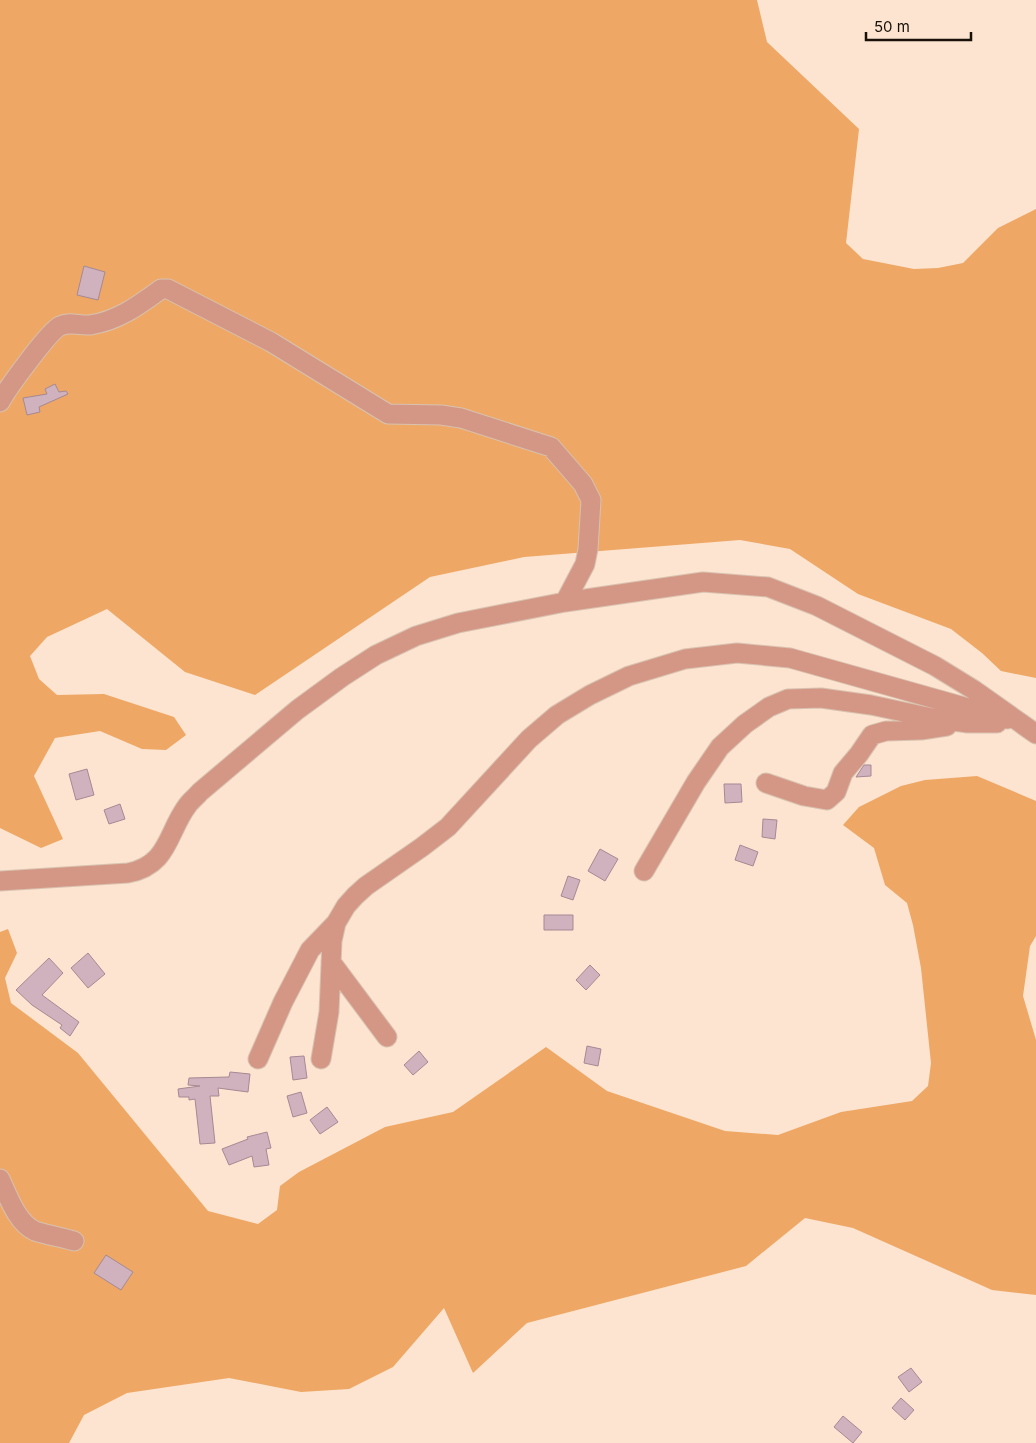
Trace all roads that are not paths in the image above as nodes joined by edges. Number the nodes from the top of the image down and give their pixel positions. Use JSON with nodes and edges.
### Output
{"nodes":[{"id":1,"x":0,"y":402,"type":"edge"},
{"id":2,"x":565,"y":602,"type":"junction"},
{"id":3,"x":1018,"y":722,"type":"junction"},
{"id":4,"x":968,"y":723,"type":"junction"},
{"id":5,"x":1036,"y":734,"type":"edge"},
{"id":6,"x":766,"y":783,"type":"dead end"},
{"id":7,"x":644,"y":871,"type":"dead end"},
{"id":8,"x":0,"y":881,"type":"edge"},
{"id":9,"x":336,"y":923,"type":"junction"},
{"id":10,"x":331,"y":962,"type":"junction"},
{"id":11,"x":387,"y":1037,"type":"dead end"},
{"id":12,"x":258,"y":1059,"type":"dead end"},
{"id":13,"x":321,"y":1059,"type":"dead end"},
{"id":14,"x":0,"y":1179,"type":"edge"},
{"id":15,"x":74,"y":1241,"type":"dead end"}],
"edges":[{"from":1,"to":2,"type":"street"},
{"from":2,"to":3,"type":"street"},
{"from":2,"to":8,"type":"street"},
{"from":3,"to":4,"type":"street"},
{"from":3,"to":5,"type":"street"},
{"from":3,"to":9,"type":"street"},
{"from":4,"to":6,"type":"street"},
{"from":4,"to":7,"type":"street"},
{"from":9,"to":10,"type":"street"},
{"from":9,"to":12,"type":"street"},
{"from":10,"to":11,"type":"street"},
{"from":10,"to":13,"type":"street"},
{"from":14,"to":15,"type":"street"}]}
